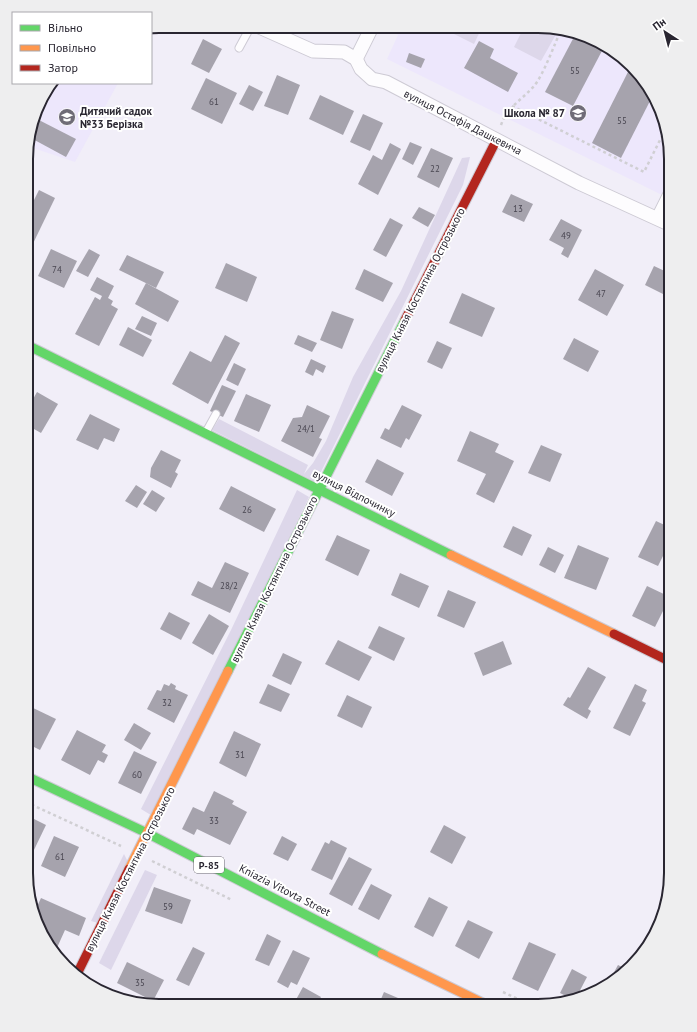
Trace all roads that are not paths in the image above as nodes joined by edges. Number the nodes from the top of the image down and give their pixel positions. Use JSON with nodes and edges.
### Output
{"nodes":[{"id":1,"x":247,"y":33,"type":"edge"},
{"id":2,"x":273,"y":33,"type":"edge"},
{"id":3,"x":369,"y":33,"type":"edge"},
{"id":4,"x":239,"y":48,"type":"dead end"},
{"id":5,"x":356,"y":59,"type":"junction"},
{"id":6,"x":496,"y":141,"type":"junction"},
{"id":7,"x":664,"y":206,"type":"edge"},
{"id":8,"x":658,"y":218,"type":"junction"},
{"id":9,"x":664,"y":221,"type":"edge"},
{"id":10,"x":33,"y":348,"type":"edge"},
{"id":11,"x":216,"y":414,"type":"dead end"},
{"id":12,"x":206,"y":432,"type":"junction"},
{"id":13,"x":319,"y":488,"type":"junction"},
{"id":14,"x":664,"y":659,"type":"edge"},
{"id":15,"x":33,"y":779,"type":"edge"},
{"id":16,"x":147,"y":833,"type":"junction"},
{"id":17,"x":79,"y":970,"type":"edge"},
{"id":18,"x":475,"y":999,"type":"edge"}],
"edges":[{"from":1,"to":4,"type":"lane"},
{"from":2,"to":5,"type":"street"},
{"from":3,"to":5,"type":"street"},
{"from":5,"to":6,"type":"street","name":"вулиця Остафія Дашкевича"},
{"from":6,"to":8,"type":"street","name":"вулиця Остафія Дашкевича"},
{"from":6,"to":13,"type":"street","name":"вулиця Князя Костянтина Острозького"},
{"from":7,"to":8,"type":"street"},
{"from":8,"to":9,"type":"street","name":"вулиця Остафія Дашкевича"},
{"from":10,"to":12,"type":"street","name":"вулиця Відпочинку"},
{"from":11,"to":12,"type":"lane"},
{"from":12,"to":13,"type":"street","name":"вулиця Відпочинку"},
{"from":13,"to":14,"type":"street","name":"вулиця Відпочинку"},
{"from":13,"to":16,"type":"street","name":"вулиця Князя Костянтина Острозького"},
{"from":15,"to":16,"type":"street","name":"Kniazia Vitovta Street","number":"Р-85"},
{"from":16,"to":17,"type":"street","name":"вулиця Князя Костянтина Острозького"},
{"from":16,"to":18,"type":"street","name":"Kniazia Vitovta Street","number":"Р-85"}]}
